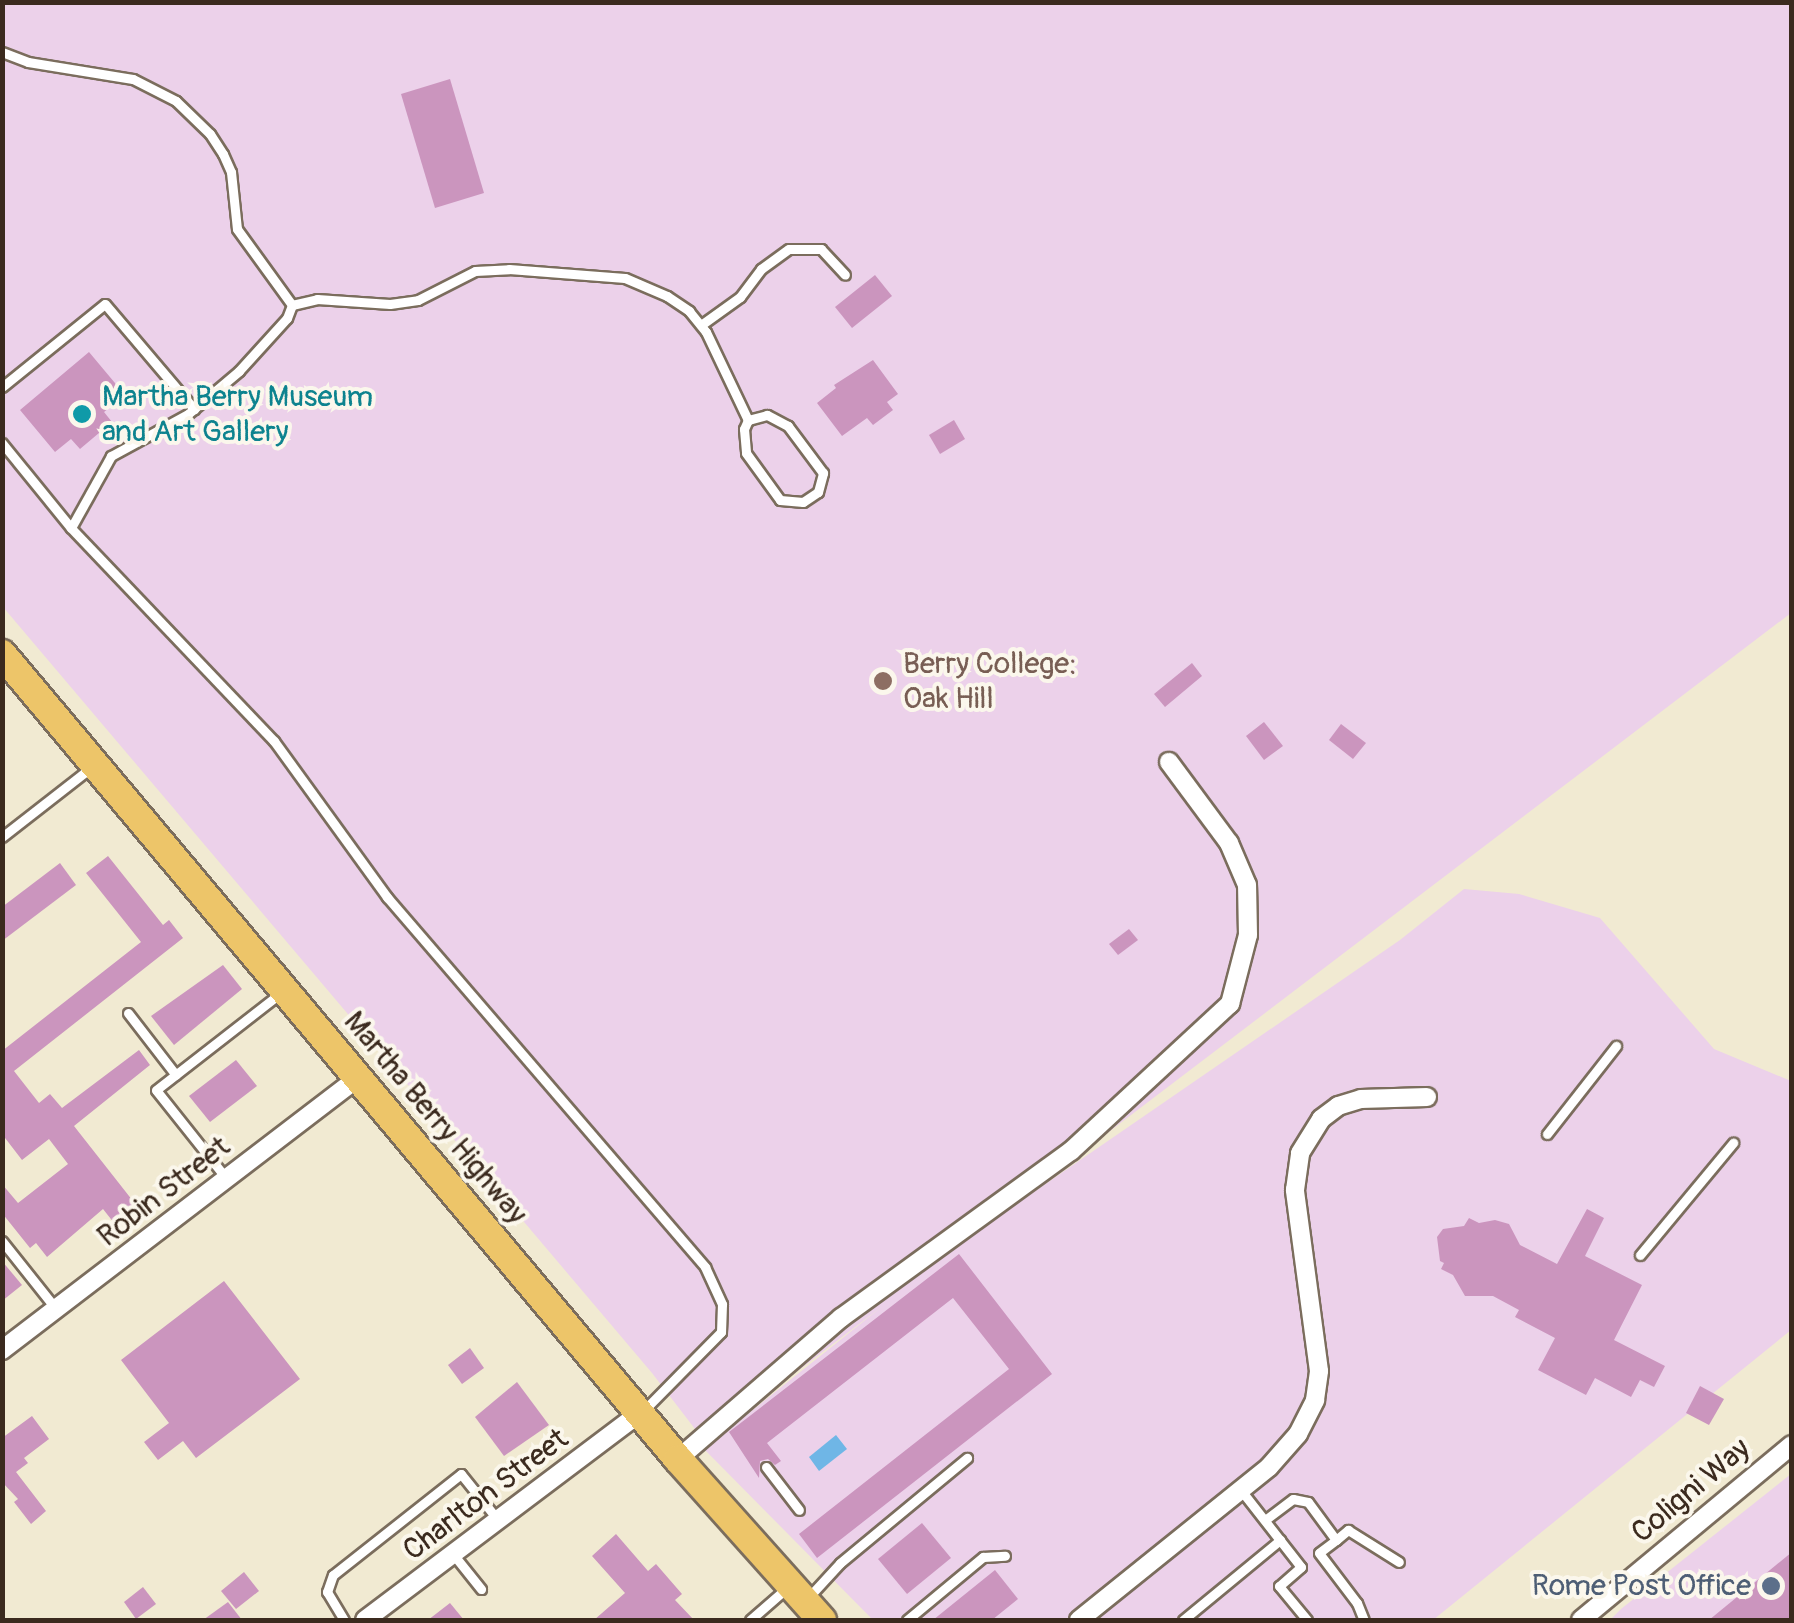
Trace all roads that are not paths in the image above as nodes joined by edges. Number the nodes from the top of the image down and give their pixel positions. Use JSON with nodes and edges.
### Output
{"nodes":[{"id":1,"x":2,"y":52,"type":"edge"},
{"id":2,"x":845,"y":275,"type":"dead end"},
{"id":3,"x":292,"y":305,"type":"junction"},
{"id":4,"x":701,"y":325,"type":"junction"},
{"id":5,"x":2,"y":386,"type":"edge"},
{"id":6,"x":194,"y":409,"type":"junction"},
{"id":7,"x":748,"y":420,"type":"junction"},
{"id":8,"x":2,"y":443,"type":"edge"},
{"id":9,"x":70,"y":528,"type":"junction"},
{"id":10,"x":2,"y":654,"type":"edge"},
{"id":11,"x":1168,"y":762,"type":"dead end"},
{"id":12,"x":95,"y":765,"type":"junction"},
{"id":13,"x":2,"y":837,"type":"edge"},
{"id":14,"x":284,"y":990,"type":"junction"},
{"id":15,"x":128,"y":1013,"type":"dead end"},
{"id":16,"x":1616,"y":1046,"type":"dead end"},
{"id":17,"x":176,"y":1074,"type":"junction"},
{"id":18,"x":358,"y":1078,"type":"junction"},
{"id":19,"x":1427,"y":1096,"type":"dead end"},
{"id":20,"x":1547,"y":1134,"type":"dead end"},
{"id":21,"x":1733,"y":1143,"type":"dead end"},
{"id":22,"x":226,"y":1178,"type":"junction"},
{"id":23,"x":2,"y":1241,"type":"edge"},
{"id":24,"x":1640,"y":1255,"type":"dead end"},
{"id":25,"x":56,"y":1309,"type":"junction"},
{"id":26,"x":2,"y":1350,"type":"edge"},
{"id":27,"x":640,"y":1413,"type":"junction"},
{"id":28,"x":1792,"y":1444,"type":"edge"},
{"id":29,"x":967,"y":1458,"type":"dead end"},
{"id":30,"x":678,"y":1459,"type":"junction"},
{"id":31,"x":766,"y":1468,"type":"dead end"},
{"id":32,"x":1240,"y":1488,"type":"junction"},
{"id":33,"x":799,"y":1510,"type":"dead end"},
{"id":34,"x":498,"y":1520,"type":"junction"},
{"id":35,"x":1265,"y":1520,"type":"junction"},
{"id":36,"x":1280,"y":1540,"type":"junction"},
{"id":37,"x":1336,"y":1540,"type":"junction"},
{"id":38,"x":453,"y":1554,"type":"junction"},
{"id":39,"x":1319,"y":1554,"type":"junction"},
{"id":40,"x":1005,"y":1556,"type":"dead end"},
{"id":41,"x":1399,"y":1562,"type":"dead end"},
{"id":42,"x":1302,"y":1568,"type":"junction"},
{"id":43,"x":481,"y":1590,"type":"dead end"},
{"id":44,"x":806,"y":1602,"type":"edge"},
{"id":45,"x":377,"y":1617,"type":"edge"},
{"id":46,"x":344,"y":1620,"type":"edge"},
{"id":47,"x":750,"y":1620,"type":"edge"},
{"id":48,"x":906,"y":1620,"type":"edge"},
{"id":49,"x":1080,"y":1620,"type":"edge"},
{"id":50,"x":1184,"y":1620,"type":"edge"},
{"id":51,"x":1307,"y":1620,"type":"edge"},
{"id":52,"x":1364,"y":1620,"type":"edge"},
{"id":53,"x":1582,"y":1620,"type":"edge"}],
"edges":[{"from":1,"to":3,"type":"lane"},
{"from":2,"to":4,"type":"lane"},
{"from":3,"to":4,"type":"lane"},
{"from":3,"to":6,"type":"lane"},
{"from":4,"to":7,"type":"lane"},
{"from":5,"to":6,"type":"lane"},
{"from":6,"to":9,"type":"lane"},
{"from":7,"to":7,"type":"lane"},
{"from":8,"to":9,"type":"lane"},
{"from":9,"to":27,"type":"lane"},
{"from":10,"to":12,"type":"main road","name":"Martha Berry Highway"},
{"from":11,"to":30,"type":"street"},
{"from":12,"to":13,"type":"lane"},
{"from":12,"to":14,"type":"main road","name":"Martha Berry Highway"},
{"from":14,"to":17,"type":"lane"},
{"from":14,"to":18,"type":"main road","name":"Martha Berry Highway"},
{"from":15,"to":17,"type":"lane"},
{"from":16,"to":20,"type":"lane"},
{"from":17,"to":22,"type":"lane"},
{"from":18,"to":22,"type":"street","name":"Robin Street"},
{"from":18,"to":27,"type":"main road","name":"Martha Berry Highway"},
{"from":19,"to":32,"type":"street"},
{"from":21,"to":24,"type":"lane"},
{"from":22,"to":25,"type":"street","name":"Robin Street"},
{"from":23,"to":25,"type":"lane"},
{"from":25,"to":26,"type":"street","name":"Robin Street"},
{"from":27,"to":30,"type":"main road","name":"Martha Berry Highway"},
{"from":27,"to":34,"type":"street","name":"Charlton Street"},
{"from":28,"to":53,"type":"street","name":"Coligni Way"},
{"from":29,"to":44,"type":"lane"},
{"from":30,"to":44,"type":"main road","name":"Martha Berry Highway"},
{"from":31,"to":33,"type":"lane"},
{"from":32,"to":35,"type":"lane"},
{"from":32,"to":49,"type":"street"},
{"from":34,"to":38,"type":"street","name":"Charlton Street"},
{"from":34,"to":46,"type":"lane"},
{"from":35,"to":36,"type":"lane"},
{"from":35,"to":37,"type":"lane"},
{"from":36,"to":42,"type":"lane"},
{"from":36,"to":50,"type":"lane"},
{"from":37,"to":39,"type":"lane"},
{"from":37,"to":41,"type":"lane"},
{"from":38,"to":43,"type":"lane"},
{"from":38,"to":45,"type":"street","name":"Charlton Street"},
{"from":39,"to":42,"type":"lane"},
{"from":39,"to":52,"type":"lane"},
{"from":40,"to":48,"type":"lane"},
{"from":42,"to":51,"type":"lane"},
{"from":44,"to":47,"type":"lane"}]}
